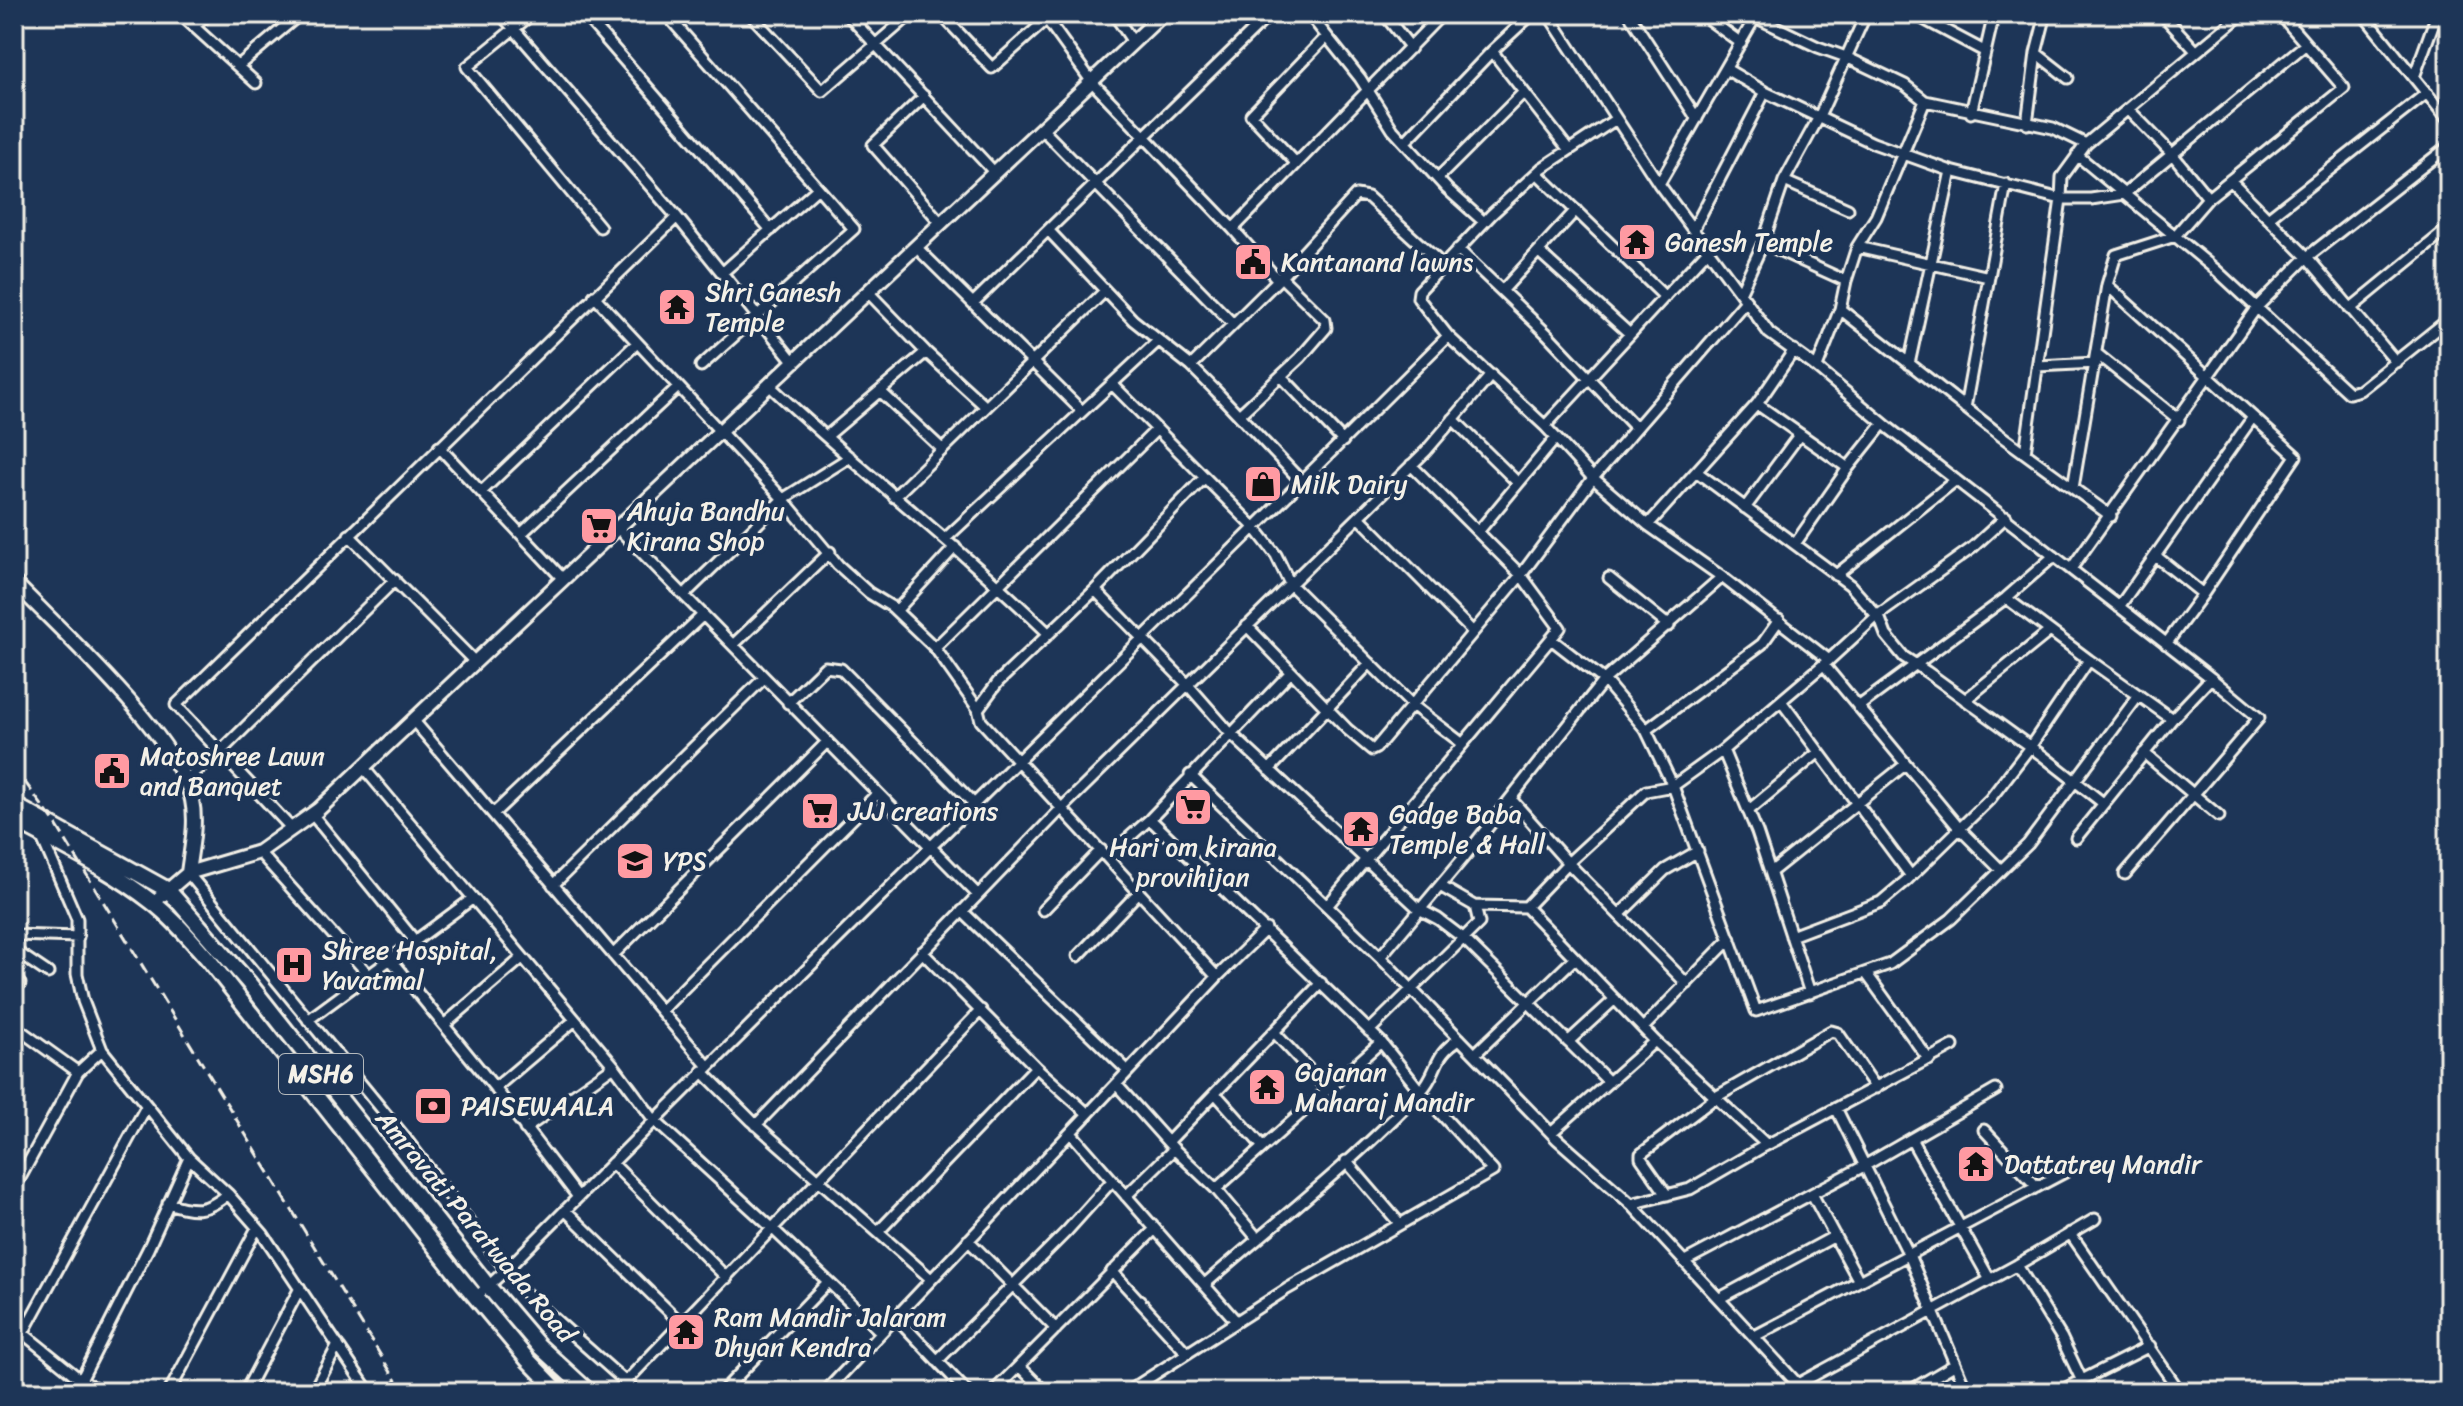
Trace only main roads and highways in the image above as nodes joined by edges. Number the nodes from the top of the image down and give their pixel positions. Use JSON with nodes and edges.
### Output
{"nodes":[{"id":1,"x":14,"y":805,"type":"edge"},
{"id":2,"x":14,"y":820,"type":"edge"},
{"id":3,"x":559,"y":1392,"type":"edge"},
{"id":4,"x":589,"y":1392,"type":"edge"}],
"edges":[{"from":1,"to":4,"type":"main road","name":"Amravati Paratwada Road","number":"MSH6"},
{"from":2,"to":3,"type":"main road","name":"Amravati Paratwada Road","number":"MSH6"}]}
